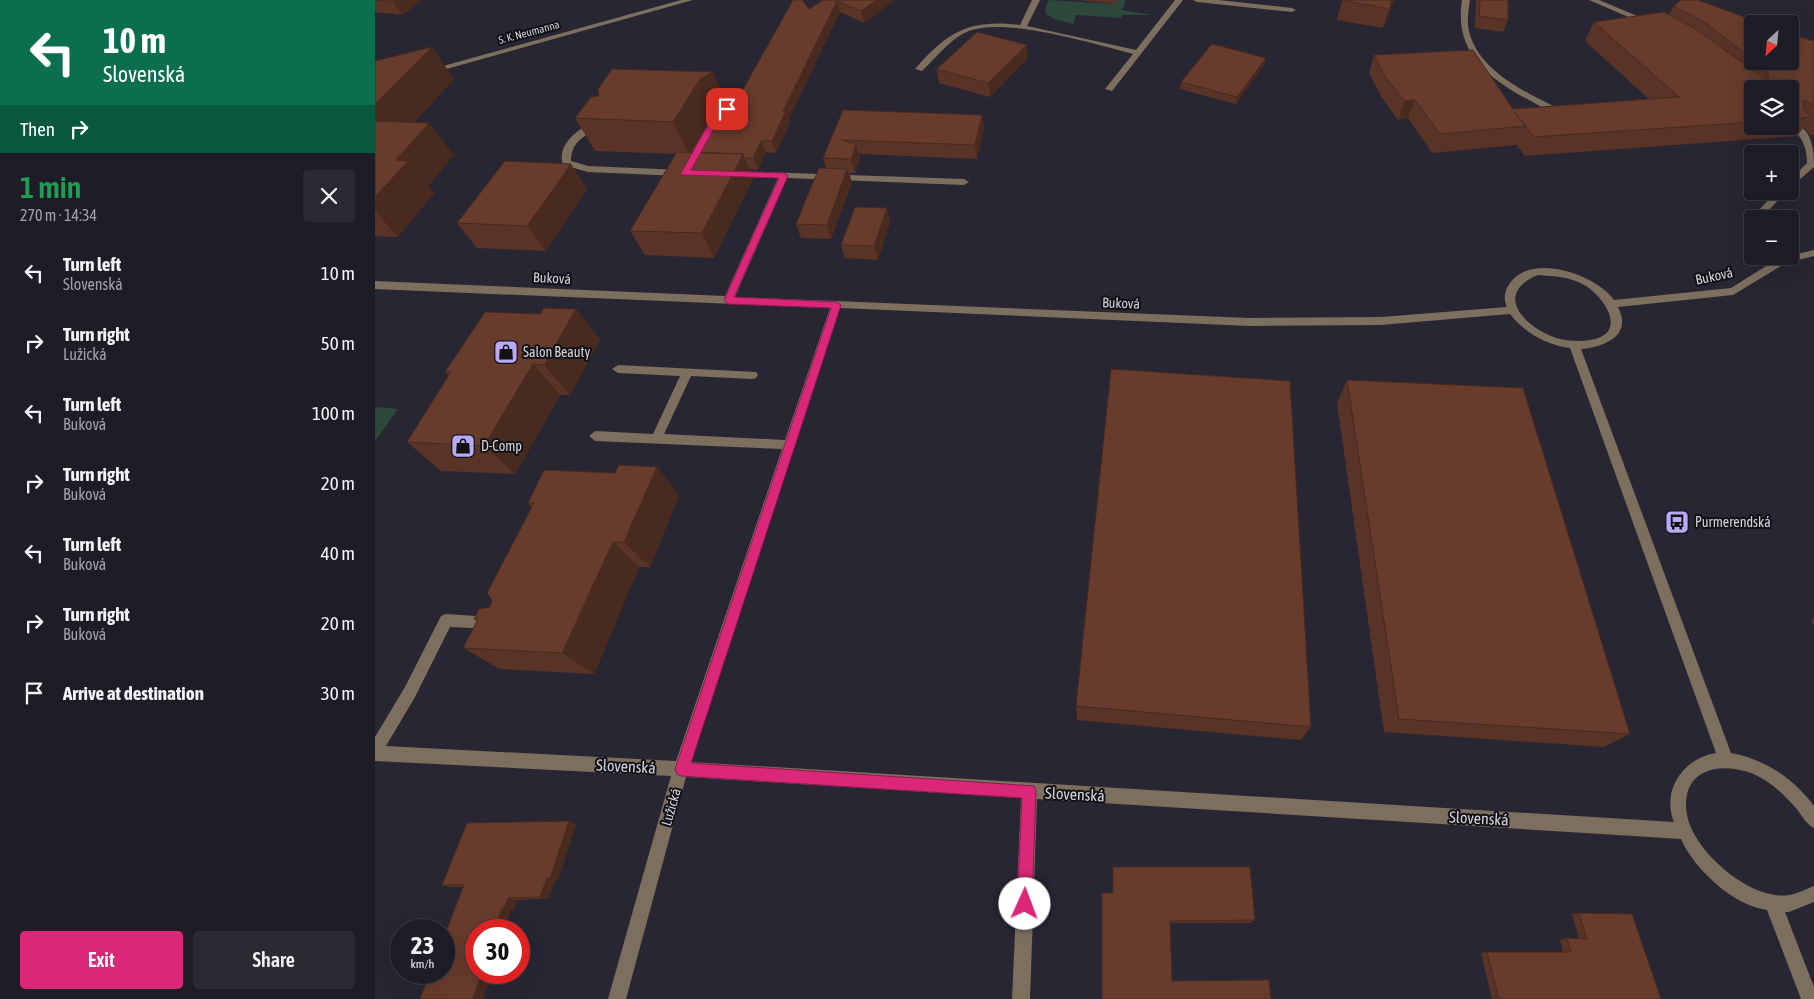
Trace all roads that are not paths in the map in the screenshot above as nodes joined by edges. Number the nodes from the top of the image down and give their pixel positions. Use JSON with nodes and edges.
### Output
{"nodes":[{"id":1,"x":689,"y":0,"type":"edge"},
{"id":2,"x":1036,"y":0,"type":"edge"},
{"id":3,"x":1179,"y":0,"type":"edge"},
{"id":4,"x":1197,"y":0,"type":"edge"},
{"id":5,"x":1466,"y":0,"type":"edge"},
{"id":6,"x":1593,"y":0,"type":"edge"},
{"id":7,"x":1292,"y":10,"type":"dead end"},
{"id":8,"x":1657,"y":26,"type":"edge"},
{"id":9,"x":1022,"y":28,"type":"junction"},
{"id":10,"x":1139,"y":53,"type":"junction"},
{"id":11,"x":919,"y":69,"type":"dead end"},
{"id":12,"x":422,"y":73,"type":"edge"},
{"id":13,"x":1109,"y":89,"type":"dead end"},
{"id":14,"x":1556,"y":111,"type":"edge"},
{"id":15,"x":605,"y":125,"type":"edge"},
{"id":16,"x":1799,"y":126,"type":"edge"},
{"id":17,"x":1814,"y":129,"type":"edge"},
{"id":18,"x":1799,"y":131,"type":"edge"},
{"id":19,"x":690,"y":170,"type":"edge"},
{"id":20,"x":725,"y":174,"type":"edge"},
{"id":21,"x":784,"y":176,"type":"junction"},
{"id":22,"x":1799,"y":176,"type":"edge"},
{"id":23,"x":964,"y":182,"type":"dead end"},
{"id":24,"x":1774,"y":200,"type":"edge"},
{"id":25,"x":1764,"y":210,"type":"edge"},
{"id":26,"x":1814,"y":253,"type":"edge"},
{"id":27,"x":1799,"y":255,"type":"edge"},
{"id":28,"x":1770,"y":265,"type":"edge"},
{"id":29,"x":375,"y":285,"type":"edge"},
{"id":30,"x":728,"y":300,"type":"junction"},
{"id":31,"x":1613,"y":304,"type":"junction"},
{"id":32,"x":836,"y":305,"type":"junction"},
{"id":33,"x":1512,"y":310,"type":"junction"},
{"id":34,"x":1574,"y":345,"type":"junction"},
{"id":35,"x":619,"y":369,"type":"dead end"},
{"id":36,"x":687,"y":372,"type":"junction"},
{"id":37,"x":752,"y":375,"type":"dead end"},
{"id":38,"x":595,"y":436,"type":"dead end"},
{"id":39,"x":656,"y":440,"type":"junction"},
{"id":40,"x":789,"y":445,"type":"junction"},
{"id":41,"x":509,"y":623,"type":"edge"},
{"id":42,"x":375,"y":752,"type":"edge"},
{"id":43,"x":1726,"y":761,"type":"junction"},
{"id":44,"x":681,"y":769,"type":"junction"},
{"id":45,"x":1029,"y":791,"type":"junction"},
{"id":46,"x":1814,"y":820,"type":"edge"},
{"id":47,"x":1685,"y":831,"type":"junction"},
{"id":48,"x":1814,"y":894,"type":"edge"},
{"id":49,"x":1773,"y":903,"type":"junction"},
{"id":50,"x":617,"y":999,"type":"edge"},
{"id":51,"x":1021,"y":999,"type":"edge"},
{"id":52,"x":1810,"y":999,"type":"edge"}],
"edges":[{"from":1,"to":12,"type":"street","name":"S. K. Neumanna"},
{"from":2,"to":9,"type":"street"},
{"from":3,"to":10,"type":"street"},
{"from":4,"to":7,"type":"street"},
{"from":5,"to":14,"type":"street"},
{"from":6,"to":8,"type":"street"},
{"from":9,"to":10,"type":"street"},
{"from":9,"to":11,"type":"street"},
{"from":10,"to":13,"type":"street"},
{"from":15,"to":19,"type":"street"},
{"from":16,"to":17,"type":"street"},
{"from":18,"to":22,"type":"street"},
{"from":20,"to":21,"type":"street"},
{"from":21,"to":23,"type":"street"},
{"from":21,"to":30,"type":"street"},
{"from":24,"to":25,"type":"street"},
{"from":26,"to":27,"type":"street","name":"Buková"},
{"from":28,"to":31,"type":"street","name":"Buková"},
{"from":29,"to":30,"type":"street","name":"Buková"},
{"from":30,"to":32,"type":"street","name":"Buková"},
{"from":31,"to":33,"type":"street"},
{"from":31,"to":34,"type":"street"},
{"from":32,"to":33,"type":"street","name":"Buková"},
{"from":32,"to":40,"type":"street","name":"Lužická"},
{"from":33,"to":34,"type":"street"},
{"from":34,"to":43,"type":"street"},
{"from":35,"to":36,"type":"street"},
{"from":36,"to":37,"type":"street"},
{"from":36,"to":39,"type":"street"},
{"from":38,"to":39,"type":"street"},
{"from":39,"to":40,"type":"street"},
{"from":40,"to":44,"type":"street","name":"Lužická"},
{"from":41,"to":42,"type":"street"},
{"from":42,"to":44,"type":"street","name":"Slovenská"},
{"from":43,"to":46,"type":"street"},
{"from":43,"to":47,"type":"street"},
{"from":44,"to":45,"type":"street","name":"Slovenská"},
{"from":44,"to":50,"type":"street","name":"Lužická"},
{"from":45,"to":47,"type":"street","name":"Slovenská"},
{"from":45,"to":51,"type":"street"},
{"from":47,"to":49,"type":"street"},
{"from":48,"to":49,"type":"street"},
{"from":49,"to":52,"type":"street"}]}
